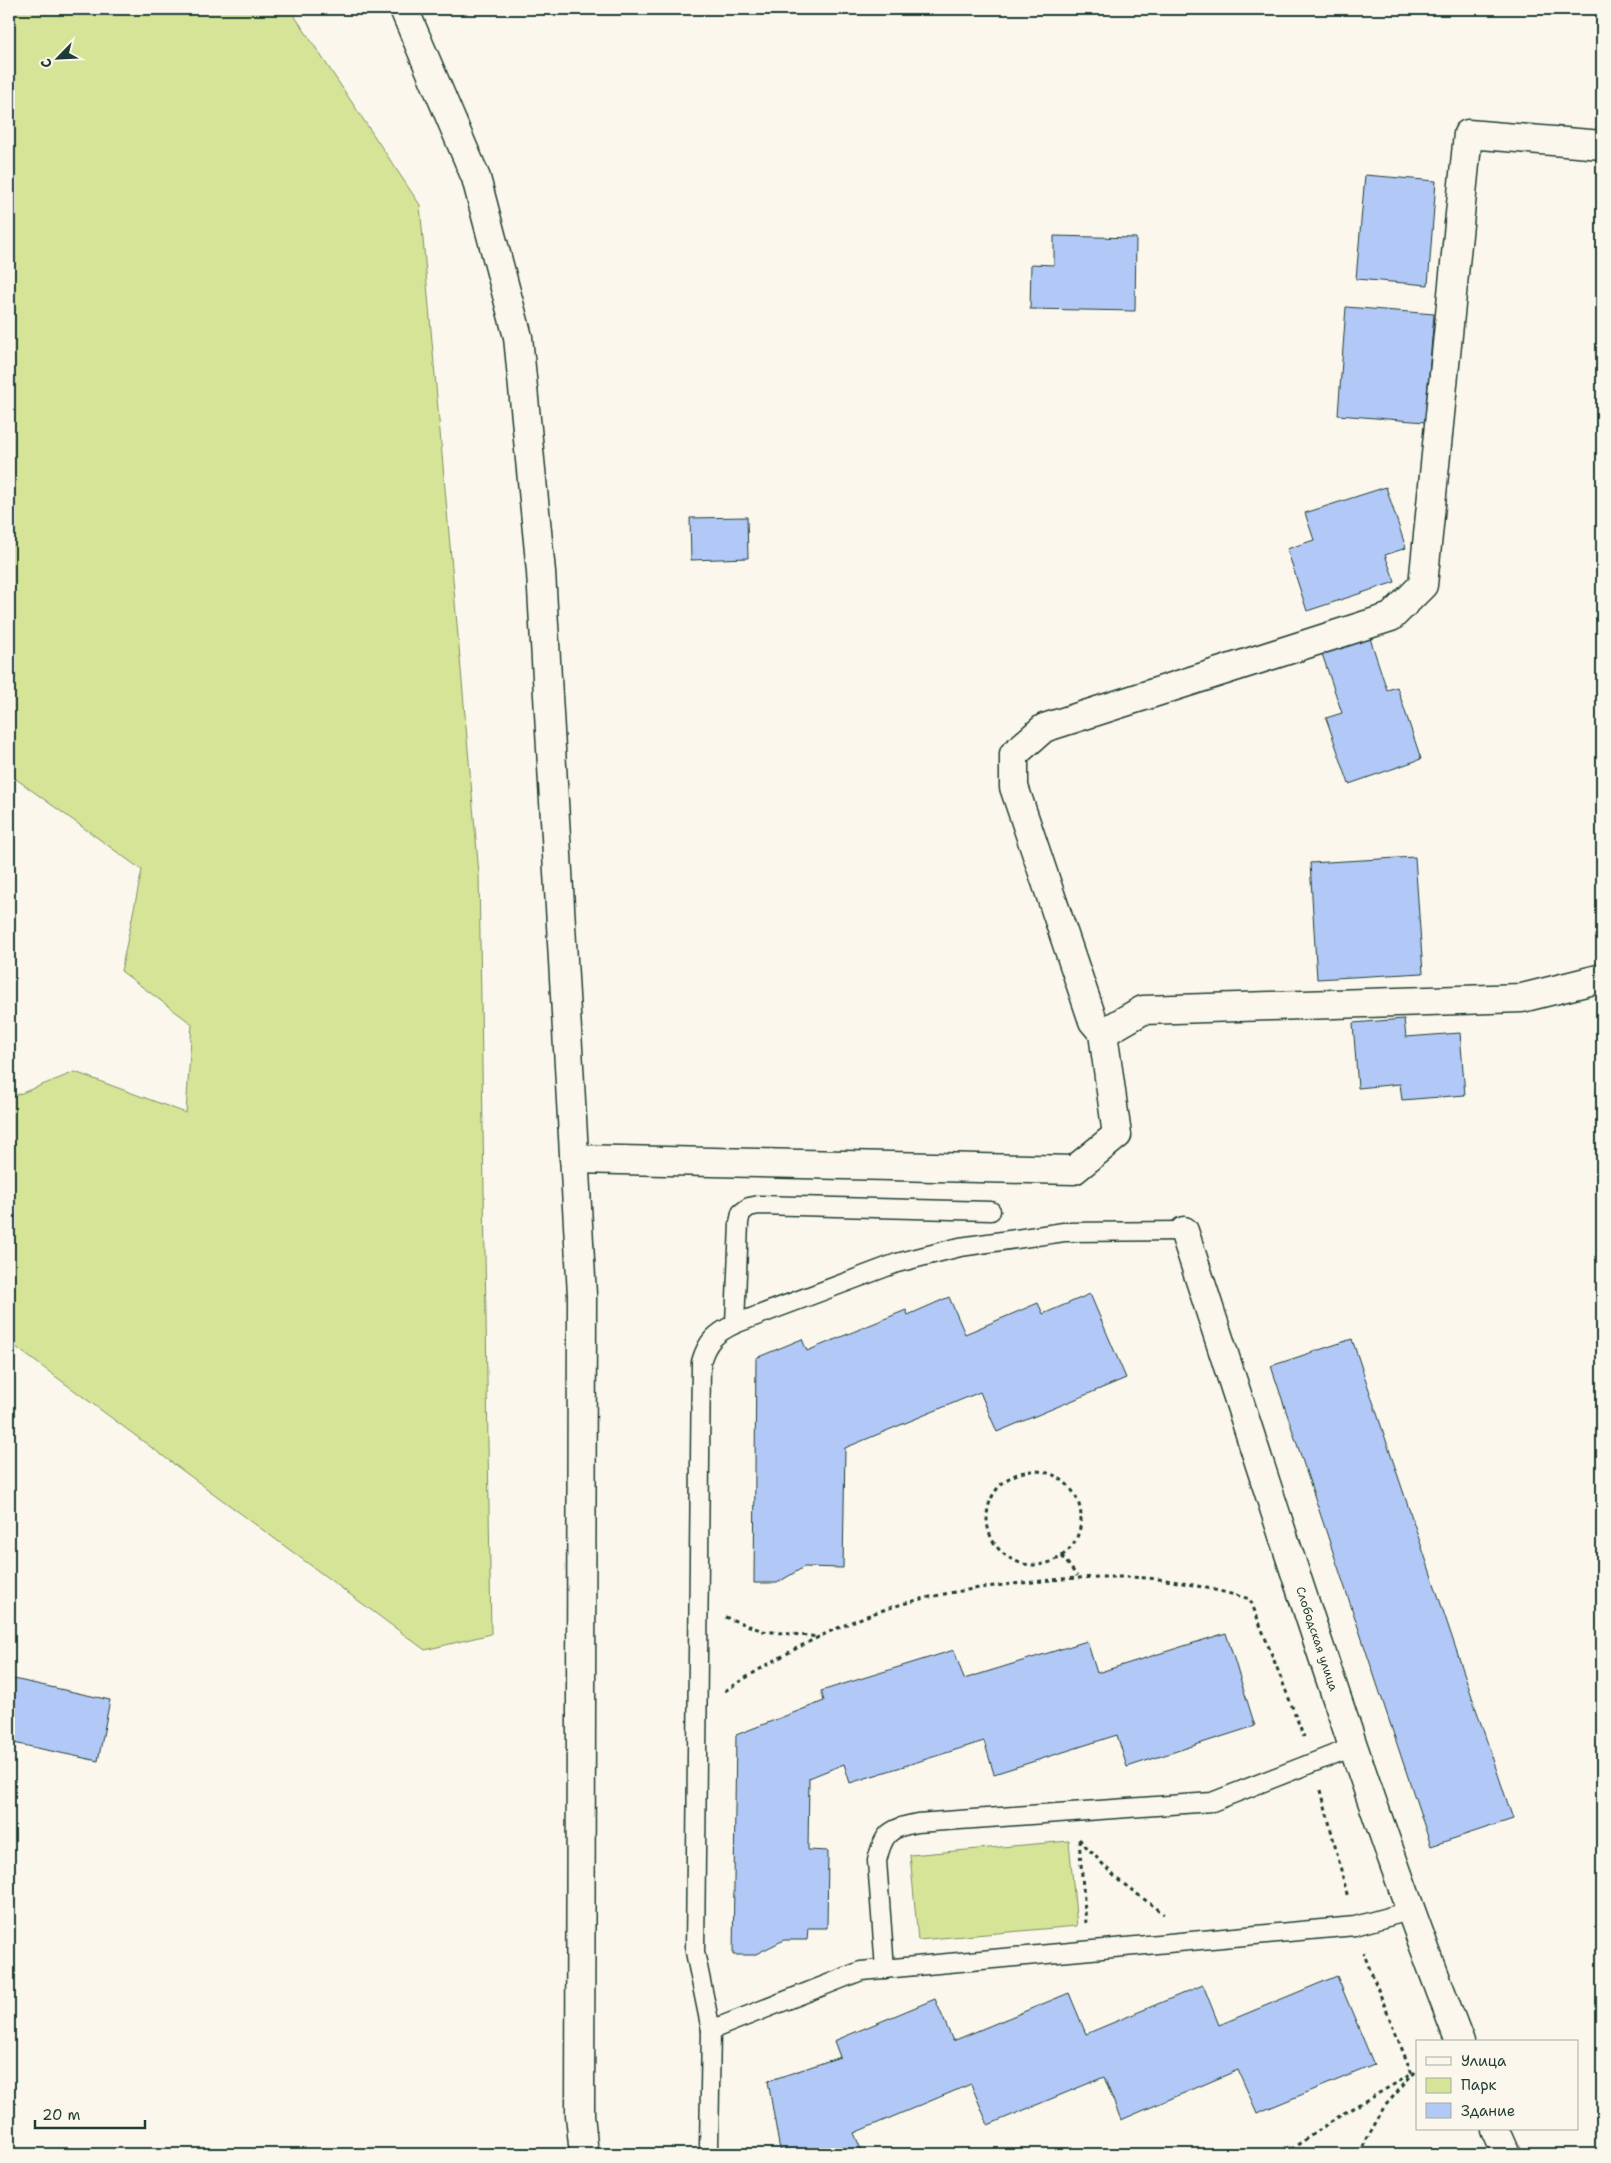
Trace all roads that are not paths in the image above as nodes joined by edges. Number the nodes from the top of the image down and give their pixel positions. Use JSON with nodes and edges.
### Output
{"nodes":[{"id":1,"x":404,"y":9,"type":"edge"},
{"id":2,"x":1602,"y":145,"type":"edge"},
{"id":3,"x":1602,"y":978,"type":"edge"},
{"id":4,"x":1103,"y":1033,"type":"junction"},
{"id":5,"x":574,"y":1159,"type":"junction"},
{"id":6,"x":991,"y":1211,"type":"dead end"},
{"id":7,"x":1184,"y":1232,"type":"joint"},
{"id":8,"x":736,"y":1324,"type":"junction"},
{"id":9,"x":1353,"y":1747,"type":"junction"},
{"id":10,"x":1409,"y":1911,"type":"junction"},
{"id":11,"x":884,"y":1969,"type":"junction"},
{"id":12,"x":711,"y":2030,"type":"junction"},
{"id":13,"x":1459,"y":2040,"type":"edge"},
{"id":14,"x":1495,"y":2130,"type":"edge"},
{"id":15,"x":584,"y":2154,"type":"edge"},
{"id":16,"x":712,"y":2154,"type":"edge"},
{"id":17,"x":1506,"y":2154,"type":"edge"}],
"edges":[{"from":1,"to":5,"type":"street"},
{"from":2,"to":4,"type":"street"},
{"from":3,"to":4,"type":"street"},
{"from":4,"to":5,"type":"street"},
{"from":5,"to":15,"type":"street"},
{"from":6,"to":8,"type":"lane"},
{"from":7,"to":8,"type":"lane"},
{"from":7,"to":9,"type":"street","name":"Слободская улица"},
{"from":8,"to":12,"type":"lane"},
{"from":9,"to":10,"type":"street","name":"Слободская улица"},
{"from":9,"to":11,"type":"lane"},
{"from":10,"to":11,"type":"lane"},
{"from":10,"to":13,"type":"street","name":"Слободская улица"},
{"from":11,"to":12,"type":"lane"},
{"from":12,"to":16,"type":"lane"},
{"from":14,"to":17,"type":"street"}]}
